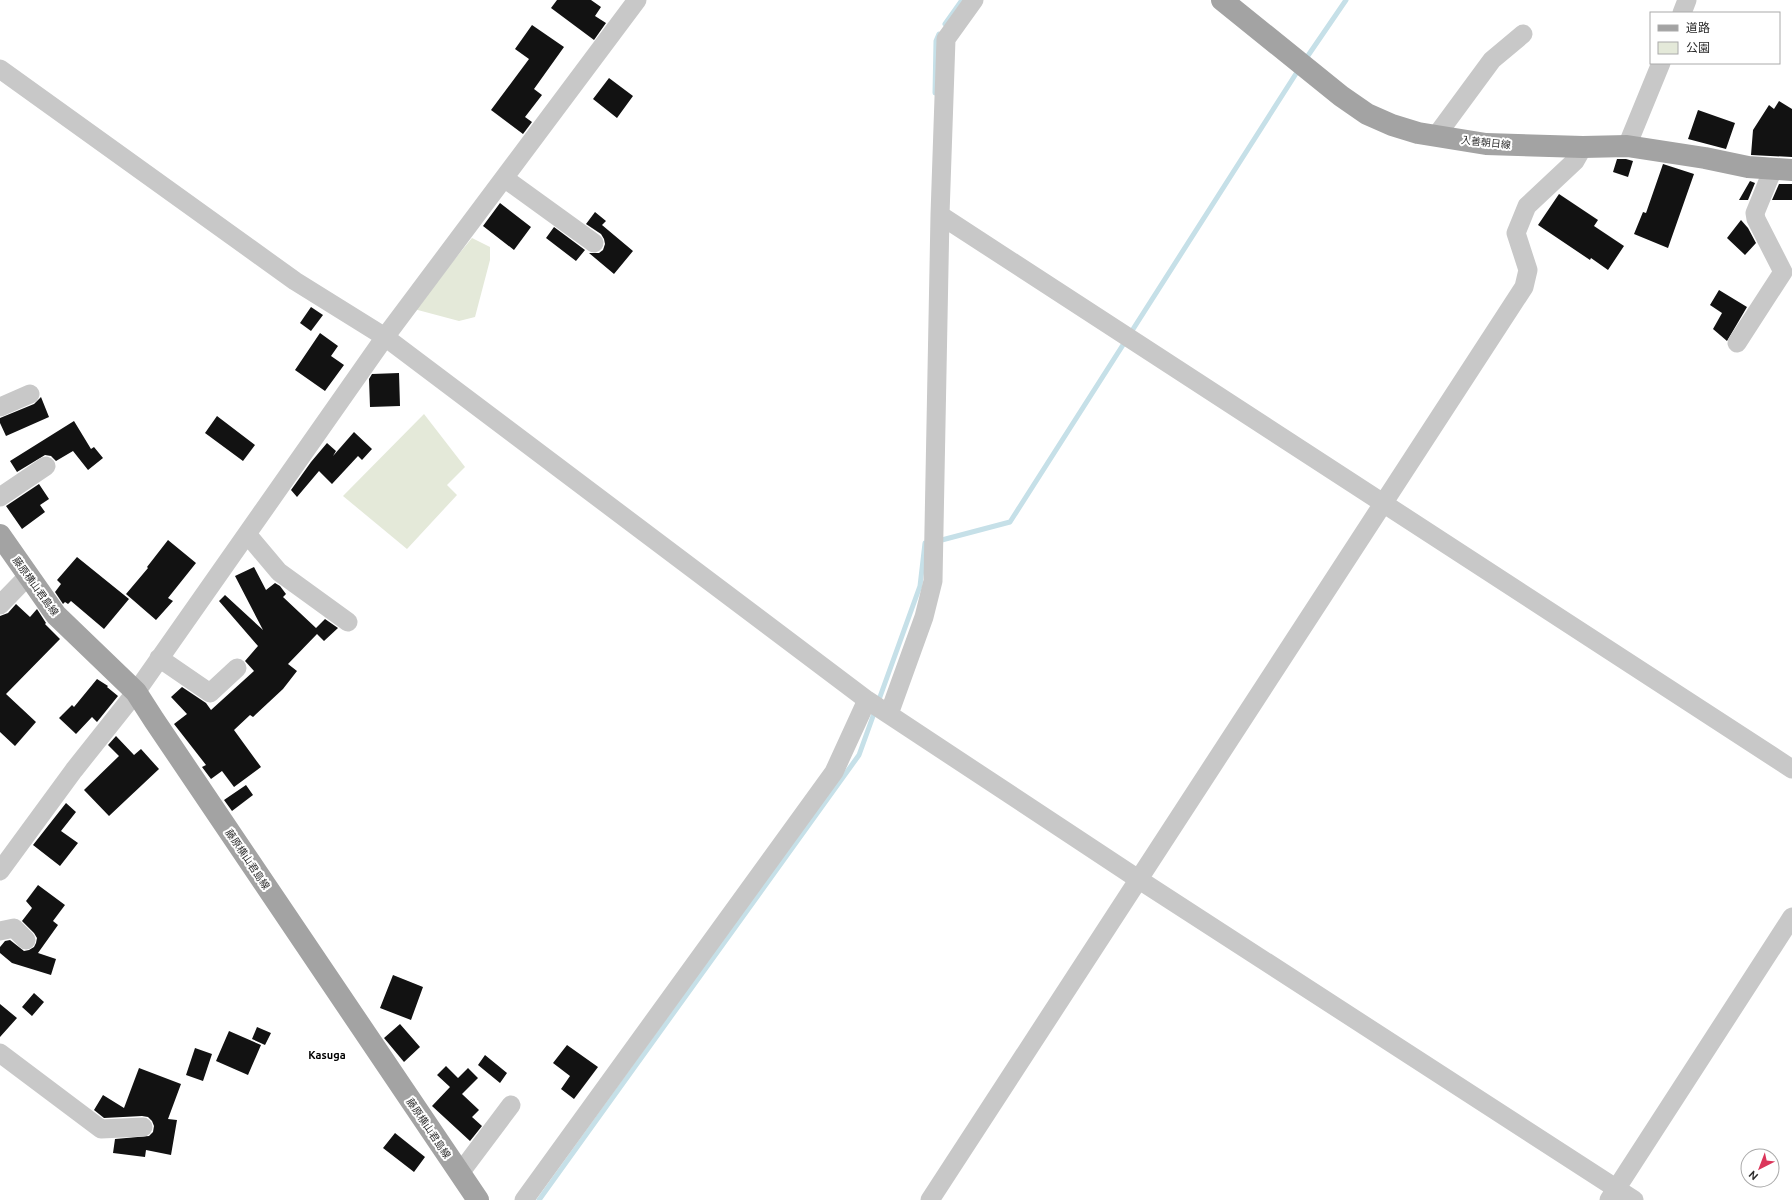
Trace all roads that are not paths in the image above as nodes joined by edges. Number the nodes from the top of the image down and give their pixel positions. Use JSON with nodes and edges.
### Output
{"nodes":[{"id":1,"x":637,"y":0,"type":"edge"},
{"id":2,"x":974,"y":0,"type":"edge"},
{"id":3,"x":1222,"y":0,"type":"edge"},
{"id":4,"x":1687,"y":0,"type":"edge"},
{"id":5,"x":1682,"y":12,"type":"edge"},
{"id":6,"x":1523,"y":34,"type":"dead end"},
{"id":7,"x":1661,"y":64,"type":"edge"},
{"id":8,"x":0,"y":70,"type":"edge"},
{"id":9,"x":1436,"y":136,"type":"junction"},
{"id":10,"x":1627,"y":146,"type":"junction"},
{"id":11,"x":1583,"y":147,"type":"junction"},
{"id":12,"x":1782,"y":170,"type":"edge"},
{"id":13,"x":504,"y":178,"type":"junction"},
{"id":14,"x":940,"y":215,"type":"junction"},
{"id":15,"x":594,"y":243,"type":"dead end"},
{"id":16,"x":385,"y":337,"type":"junction"},
{"id":17,"x":1736,"y":343,"type":"dead end"},
{"id":18,"x":30,"y":394,"type":"dead end"},
{"id":19,"x":0,"y":407,"type":"edge"},
{"id":20,"x":46,"y":466,"type":"dead end"},
{"id":21,"x":0,"y":497,"type":"edge"},
{"id":22,"x":1383,"y":503,"type":"junction"},
{"id":23,"x":246,"y":534,"type":"junction"},
{"id":24,"x":0,"y":535,"type":"edge"},
{"id":25,"x":28,"y":576,"type":"junction"},
{"id":26,"x":0,"y":605,"type":"edge"},
{"id":27,"x":348,"y":622,"type":"dead end"},
{"id":28,"x":159,"y":658,"type":"junction"},
{"id":29,"x":237,"y":668,"type":"dead end"},
{"id":30,"x":136,"y":692,"type":"junction"},
{"id":31,"x":867,"y":700,"type":"junction"},
{"id":32,"x":889,"y":714,"type":"junction"},
{"id":33,"x":1792,"y":769,"type":"edge"},
{"id":34,"x":0,"y":871,"type":"edge"},
{"id":35,"x":1138,"y":879,"type":"junction"},
{"id":36,"x":1792,"y":917,"type":"edge"},
{"id":37,"x":0,"y":931,"type":"edge"},
{"id":38,"x":26,"y":940,"type":"dead end"},
{"id":39,"x":0,"y":1053,"type":"edge"},
{"id":40,"x":511,"y":1105,"type":"dead end"},
{"id":41,"x":144,"y":1127,"type":"dead end"},
{"id":42,"x":460,"y":1173,"type":"junction"},
{"id":43,"x":1613,"y":1194,"type":"edge"},
{"id":44,"x":478,"y":1200,"type":"edge"},
{"id":45,"x":524,"y":1200,"type":"edge"},
{"id":46,"x":930,"y":1200,"type":"edge"},
{"id":47,"x":1634,"y":1200,"type":"edge"}],
"edges":[{"from":1,"to":13,"type":"street"},
{"from":2,"to":14,"type":"street"},
{"from":3,"to":9,"type":"main road","name":"入善朝日線"},
{"from":4,"to":5,"type":"street"},
{"from":6,"to":9,"type":"street"},
{"from":7,"to":10,"type":"street"},
{"from":8,"to":16,"type":"street"},
{"from":9,"to":11,"type":"main road","name":"入善朝日線"},
{"from":10,"to":11,"type":"main road","name":"入善朝日線"},
{"from":10,"to":12,"type":"main road","name":"入善朝日線"},
{"from":11,"to":22,"type":"street"},
{"from":12,"to":17,"type":"street"},
{"from":13,"to":15,"type":"street"},
{"from":13,"to":16,"type":"street"},
{"from":14,"to":22,"type":"street"},
{"from":14,"to":32,"type":"street"},
{"from":16,"to":23,"type":"street"},
{"from":16,"to":31,"type":"street"},
{"from":18,"to":19,"type":"street"},
{"from":20,"to":21,"type":"street"},
{"from":22,"to":33,"type":"street"},
{"from":22,"to":35,"type":"street"},
{"from":23,"to":27,"type":"street"},
{"from":23,"to":28,"type":"street"},
{"from":24,"to":25,"type":"main road","name":"藤原横山君島線"},
{"from":25,"to":26,"type":"street"},
{"from":25,"to":30,"type":"main road","name":"藤原横山君島線"},
{"from":28,"to":29,"type":"street"},
{"from":28,"to":30,"type":"street"},
{"from":30,"to":34,"type":"street"},
{"from":30,"to":42,"type":"main road","name":"藤原横山君島線"},
{"from":31,"to":32,"type":"street"},
{"from":31,"to":45,"type":"street"},
{"from":32,"to":35,"type":"street"},
{"from":35,"to":43,"type":"street"},
{"from":35,"to":46,"type":"street"},
{"from":36,"to":43,"type":"street"},
{"from":37,"to":38,"type":"street"},
{"from":39,"to":41,"type":"street"},
{"from":40,"to":42,"type":"street"},
{"from":42,"to":44,"type":"main road","name":"藤原横山君島線"},
{"from":43,"to":47,"type":"street"}]}
